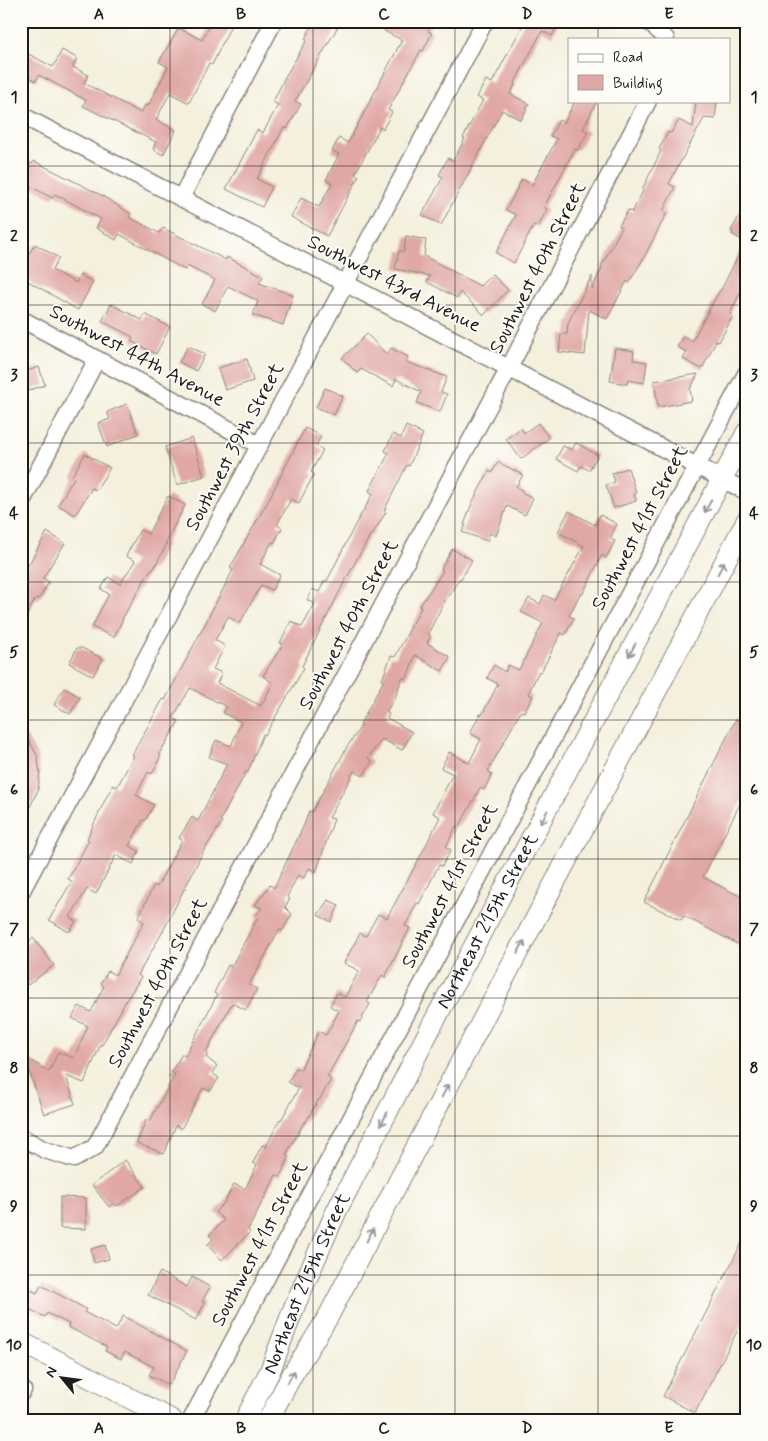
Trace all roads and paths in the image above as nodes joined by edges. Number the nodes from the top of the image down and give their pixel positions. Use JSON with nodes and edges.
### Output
{"nodes":[{"id":1,"x":274,"y":21,"type":"edge"},
{"id":2,"x":485,"y":21,"type":"edge"},
{"id":3,"x":646,"y":21,"type":"edge"},
{"id":4,"x":665,"y":38,"type":"edge"},
{"id":5,"x":647,"y":102,"type":"edge"},
{"id":6,"x":21,"y":115,"type":"edge"},
{"id":7,"x":181,"y":198,"type":"junction"},
{"id":8,"x":347,"y":284,"type":"junction"},
{"id":9,"x":21,"y":319,"type":"edge"},
{"id":10,"x":97,"y":359,"type":"junction"},
{"id":11,"x":510,"y":368,"type":"junction"},
{"id":12,"x":747,"y":372,"type":"edge"},
{"id":13,"x":747,"y":432,"type":"edge"},
{"id":14,"x":259,"y":445,"type":"junction"},
{"id":15,"x":697,"y":466,"type":"junction"},
{"id":16,"x":722,"y":479,"type":"junction"},
{"id":17,"x":747,"y":492,"type":"edge"},
{"id":18,"x":21,"y":503,"type":"edge"},
{"id":19,"x":747,"y":520,"type":"edge"},
{"id":20,"x":21,"y":892,"type":"edge"},
{"id":21,"x":404,"y":1017,"type":"junction"},
{"id":22,"x":430,"y":1031,"type":"junction"},
{"id":23,"x":21,"y":1137,"type":"edge"},
{"id":24,"x":21,"y":1342,"type":"edge"},
{"id":25,"x":172,"y":1420,"type":"edge"},
{"id":26,"x":191,"y":1420,"type":"edge"},
{"id":27,"x":246,"y":1420,"type":"edge"},
{"id":28,"x":268,"y":1420,"type":"edge"}],
"edges":[{"from":1,"to":7,"type":"street"},
{"from":2,"to":8,"type":"street","name":"Southwest 39th Street"},
{"from":3,"to":4,"type":"street"},
{"from":5,"to":11,"type":"street","name":"Southwest 40th Street"},
{"from":6,"to":7,"type":"street","name":"Southwest 43rd Avenue"},
{"from":7,"to":8,"type":"street","name":"Southwest 43rd Avenue"},
{"from":8,"to":11,"type":"street","name":"Southwest 43rd Avenue"},
{"from":8,"to":14,"type":"street","name":"Southwest 39th Street"},
{"from":9,"to":10,"type":"street","name":"Southwest 44th Avenue"},
{"from":10,"to":14,"type":"street","name":"Southwest 44th Avenue"},
{"from":10,"to":18,"type":"street"},
{"from":11,"to":15,"type":"street","name":"Southwest 43rd Avenue"},
{"from":11,"to":23,"type":"street","name":"Southwest 40th Street"},
{"from":12,"to":15,"type":"street","name":"Southwest 41st Street"},
{"from":13,"to":16,"type":"street","name":"Northeast 215th Street"},
{"from":14,"to":20,"type":"street","name":"Southwest 39th Street"},
{"from":15,"to":16,"type":"street","name":"Southwest 43rd Avenue"},
{"from":15,"to":21,"type":"street","name":"Southwest 41st Street"},
{"from":16,"to":17,"type":"street","name":"Southwest 43rd Avenue"},
{"from":16,"to":22,"type":"street","name":"Northeast 215th Street","one_way":true},
{"from":28,"to":19,"type":"street","name":"Northeast 215th Street","one_way":true},
{"from":21,"to":22,"type":"street"},
{"from":21,"to":26,"type":"street","name":"Southwest 41st Street"},
{"from":22,"to":27,"type":"street","name":"Northeast 215th Street","one_way":true},
{"from":24,"to":25,"type":"street"}]}
